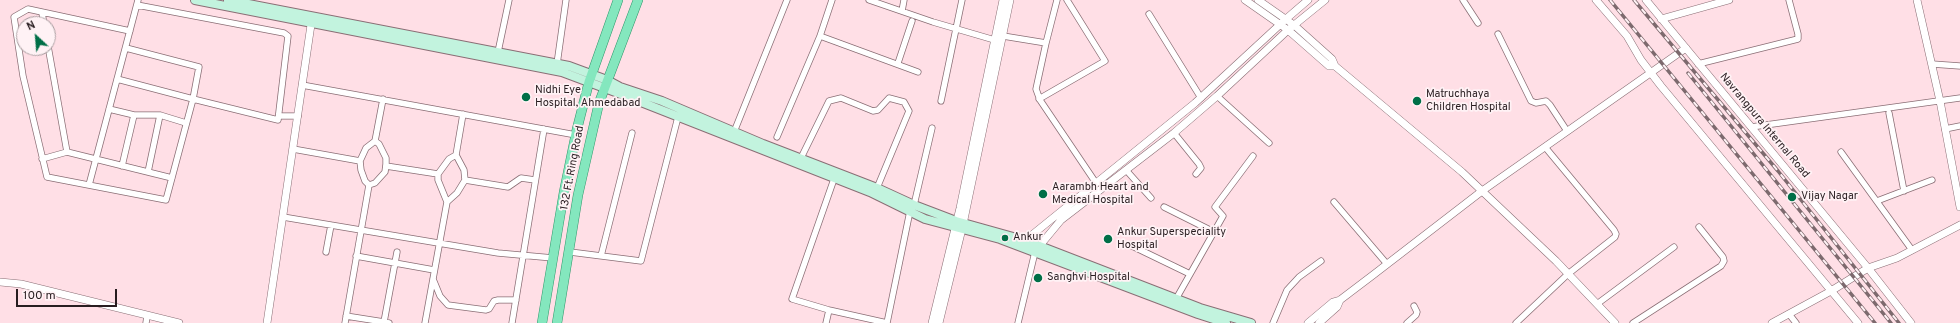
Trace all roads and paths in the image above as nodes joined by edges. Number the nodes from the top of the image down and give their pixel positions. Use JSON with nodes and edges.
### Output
{"nodes":[{"id":1,"x":195,"y":0,"type":"edge"},
{"id":2,"x":228,"y":0,"type":"edge"},
{"id":3,"x":508,"y":0,"type":"edge"},
{"id":4,"x":566,"y":0,"type":"edge"},
{"id":5,"x":618,"y":0,"type":"edge"},
{"id":6,"x":638,"y":0,"type":"edge"},
{"id":7,"x":787,"y":0,"type":"edge"},
{"id":8,"x":832,"y":0,"type":"edge"},
{"id":9,"x":869,"y":0,"type":"edge"},
{"id":10,"x":904,"y":0,"type":"edge"},
{"id":11,"x":962,"y":0,"type":"edge"},
{"id":12,"x":1003,"y":0,"type":"edge"},
{"id":13,"x":1010,"y":0,"type":"edge"},
{"id":14,"x":1057,"y":0,"type":"edge"},
{"id":15,"x":1067,"y":0,"type":"edge"},
{"id":16,"x":1245,"y":0,"type":"edge"},
{"id":17,"x":1258,"y":0,"type":"edge"},
{"id":18,"x":1308,"y":0,"type":"edge"},
{"id":19,"x":1325,"y":0,"type":"edge"},
{"id":20,"x":1464,"y":0,"type":"edge"},
{"id":21,"x":1596,"y":0,"type":"edge"},
{"id":22,"x":1646,"y":0,"type":"edge"},
{"id":23,"x":1729,"y":0,"type":"edge"},
{"id":24,"x":1788,"y":0,"type":"edge"},
{"id":25,"x":1917,"y":0,"type":"edge"},
{"id":26,"x":138,"y":2,"type":"edge"},
{"id":27,"x":242,"y":4,"type":"edge"},
{"id":28,"x":902,"y":11,"type":"junction"},
{"id":29,"x":42,"y":14,"type":"joint"},
{"id":30,"x":1149,"y":14,"type":"dead end"},
{"id":31,"x":1661,"y":18,"type":"junction"},
{"id":32,"x":1286,"y":19,"type":"junction"},
{"id":33,"x":311,"y":20,"type":"junction"},
{"id":34,"x":912,"y":21,"type":"dead end"},
{"id":35,"x":1478,"y":23,"type":"dead end"},
{"id":36,"x":1280,"y":24,"type":"junction"},
{"id":37,"x":1294,"y":25,"type":"junction"},
{"id":38,"x":957,"y":29,"type":"junction"},
{"id":39,"x":1288,"y":30,"type":"junction"},
{"id":40,"x":130,"y":31,"type":"junction"},
{"id":41,"x":1498,"y":34,"type":"dead end"},
{"id":42,"x":820,"y":36,"type":"junction"},
{"id":43,"x":1000,"y":40,"type":"junction"},
{"id":44,"x":1046,"y":43,"type":"junction"},
{"id":45,"x":126,"y":48,"type":"junction"},
{"id":46,"x":1686,"y":48,"type":"junction"},
{"id":47,"x":498,"y":52,"type":"junction"},
{"id":48,"x":50,"y":56,"type":"edge"},
{"id":49,"x":898,"y":63,"type":"junction"},
{"id":50,"x":557,"y":64,"type":"junction"},
{"id":51,"x":1698,"y":64,"type":"junction"},
{"id":52,"x":1932,"y":64,"type":"junction"},
{"id":53,"x":1335,"y":66,"type":"junction"},
{"id":54,"x":1960,"y":66,"type":"edge"},
{"id":55,"x":918,"y":72,"type":"dead end"},
{"id":56,"x":1651,"y":73,"type":"junction"},
{"id":57,"x":590,"y":78,"type":"junction"},
{"id":58,"x":117,"y":79,"type":"junction"},
{"id":59,"x":605,"y":84,"type":"junction"},
{"id":60,"x":302,"y":85,"type":"junction"},
{"id":61,"x":1217,"y":96,"type":"junction"},
{"id":62,"x":1201,"y":98,"type":"junction"},
{"id":63,"x":1960,"y":98,"type":"edge"},
{"id":64,"x":193,"y":99,"type":"junction"},
{"id":65,"x":1039,"y":99,"type":"junction"},
{"id":66,"x":383,"y":100,"type":"junction"},
{"id":67,"x":941,"y":100,"type":"dead end"},
{"id":68,"x":1940,"y":101,"type":"junction"},
{"id":69,"x":109,"y":109,"type":"junction"},
{"id":70,"x":1889,"y":113,"type":"dead end"},
{"id":71,"x":464,"y":114,"type":"junction"},
{"id":72,"x":134,"y":115,"type":"junction"},
{"id":73,"x":160,"y":115,"type":"junction"},
{"id":74,"x":279,"y":116,"type":"junction"},
{"id":75,"x":298,"y":116,"type":"junction"},
{"id":76,"x":678,"y":117,"type":"junction"},
{"id":77,"x":186,"y":123,"type":"junction"},
{"id":78,"x":1960,"y":126,"type":"edge"},
{"id":79,"x":1750,"y":127,"type":"junction"},
{"id":80,"x":932,"y":128,"type":"dead end"},
{"id":81,"x":544,"y":129,"type":"junction"},
{"id":82,"x":1945,"y":129,"type":"junction"},
{"id":83,"x":1567,"y":131,"type":"junction"},
{"id":84,"x":734,"y":132,"type":"junction"},
{"id":85,"x":632,"y":133,"type":"dead end"},
{"id":86,"x":1174,"y":133,"type":"junction"},
{"id":87,"x":576,"y":135,"type":"junction"},
{"id":88,"x":777,"y":137,"type":"dead end"},
{"id":89,"x":375,"y":141,"type":"junction"},
{"id":90,"x":1269,"y":143,"type":"dead end"},
{"id":91,"x":1545,"y":147,"type":"junction"},
{"id":92,"x":293,"y":149,"type":"junction"},
{"id":93,"x":67,"y":152,"type":"junction"},
{"id":94,"x":1841,"y":152,"type":"dead end"},
{"id":95,"x":456,"y":155,"type":"junction"},
{"id":96,"x":1253,"y":156,"type":"dead end"},
{"id":97,"x":802,"y":158,"type":"junction"},
{"id":98,"x":42,"y":159,"type":"junction"},
{"id":99,"x":96,"y":159,"type":"junction"},
{"id":100,"x":360,"y":161,"type":"junction"},
{"id":101,"x":122,"y":166,"type":"junction"},
{"id":102,"x":386,"y":166,"type":"junction"},
{"id":103,"x":1126,"y":170,"type":"junction"},
{"id":104,"x":148,"y":172,"type":"junction"},
{"id":105,"x":438,"y":174,"type":"junction"},
{"id":106,"x":1196,"y":174,"type":"dead end"},
{"id":107,"x":172,"y":178,"type":"junction"},
{"id":108,"x":834,"y":179,"type":"junction"},
{"id":109,"x":465,"y":180,"type":"junction"},
{"id":110,"x":535,"y":180,"type":"junction"},
{"id":111,"x":1932,"y":180,"type":"dead end"},
{"id":112,"x":1096,"y":183,"type":"junction"},
{"id":113,"x":89,"y":184,"type":"junction"},
{"id":114,"x":370,"y":185,"type":"junction"},
{"id":115,"x":877,"y":188,"type":"junction"},
{"id":116,"x":1482,"y":190,"type":"junction"},
{"id":117,"x":1904,"y":191,"type":"junction"},
{"id":118,"x":1151,"y":198,"type":"dead end"},
{"id":119,"x":1877,"y":201,"type":"junction"},
{"id":120,"x":447,"y":202,"type":"junction"},
{"id":121,"x":1334,"y":202,"type":"dead end"},
{"id":122,"x":1164,"y":207,"type":"dead end"},
{"id":123,"x":1960,"y":207,"type":"edge"},
{"id":124,"x":912,"y":208,"type":"junction"},
{"id":125,"x":283,"y":217,"type":"junction"},
{"id":126,"x":331,"y":225,"type":"junction"},
{"id":127,"x":959,"y":225,"type":"junction"},
{"id":128,"x":1960,"y":225,"type":"edge"},
{"id":129,"x":1699,"y":227,"type":"dead end"},
{"id":130,"x":362,"y":230,"type":"junction"},
{"id":131,"x":1214,"y":232,"type":"junction"},
{"id":132,"x":439,"y":243,"type":"junction"},
{"id":133,"x":1022,"y":243,"type":"junction"},
{"id":134,"x":1130,"y":245,"type":"dead end"},
{"id":135,"x":1674,"y":247,"type":"dead end"},
{"id":136,"x":1037,"y":249,"type":"junction"},
{"id":137,"x":1912,"y":250,"type":"junction"},
{"id":138,"x":326,"y":252,"type":"dead end"},
{"id":139,"x":397,"y":252,"type":"dead end"},
{"id":140,"x":570,"y":252,"type":"junction"},
{"id":141,"x":524,"y":255,"type":"junction"},
{"id":142,"x":356,"y":256,"type":"junction"},
{"id":143,"x":601,"y":256,"type":"junction"},
{"id":144,"x":554,"y":258,"type":"junction"},
{"id":145,"x":1321,"y":261,"type":"dead end"},
{"id":146,"x":395,"y":262,"type":"junction"},
{"id":147,"x":1387,"y":264,"type":"junction"},
{"id":148,"x":1868,"y":268,"type":"junction"},
{"id":149,"x":434,"y":270,"type":"junction"},
{"id":150,"x":1190,"y":274,"type":"junction"},
{"id":151,"x":1568,"y":274,"type":"junction"},
{"id":152,"x":433,"y":279,"type":"junction"},
{"id":153,"x":0,"y":282,"type":"edge"},
{"id":154,"x":1831,"y":291,"type":"junction"},
{"id":155,"x":1176,"y":299,"type":"junction"},
{"id":156,"x":516,"y":300,"type":"junction"},
{"id":157,"x":1340,"y":300,"type":"junction"},
{"id":158,"x":1597,"y":304,"type":"junction"},
{"id":159,"x":1414,"y":306,"type":"dead end"},
{"id":160,"x":828,"y":310,"type":"junction"},
{"id":161,"x":1789,"y":314,"type":"junction"},
{"id":162,"x":346,"y":316,"type":"junction"},
{"id":163,"x":147,"y":319,"type":"edge"},
{"id":164,"x":178,"y":323,"type":"edge"},
{"id":165,"x":267,"y":323,"type":"edge"},
{"id":166,"x":344,"y":323,"type":"edge"},
{"id":167,"x":387,"y":323,"type":"edge"},
{"id":168,"x":425,"y":323,"type":"edge"},
{"id":169,"x":512,"y":323,"type":"edge"},
{"id":170,"x":542,"y":323,"type":"edge"},
{"id":171,"x":557,"y":323,"type":"edge"},
{"id":172,"x":826,"y":323,"type":"edge"},
{"id":173,"x":887,"y":323,"type":"edge"},
{"id":174,"x":932,"y":323,"type":"edge"},
{"id":175,"x":939,"y":323,"type":"edge"},
{"id":176,"x":1018,"y":323,"type":"edge"},
{"id":177,"x":1226,"y":323,"type":"edge"},
{"id":178,"x":1251,"y":323,"type":"edge"},
{"id":179,"x":1273,"y":323,"type":"edge"},
{"id":180,"x":1308,"y":323,"type":"edge"},
{"id":181,"x":1318,"y":323,"type":"edge"},
{"id":182,"x":1407,"y":323,"type":"edge"},
{"id":183,"x":1516,"y":323,"type":"edge"},
{"id":184,"x":1615,"y":323,"type":"edge"},
{"id":185,"x":1633,"y":323,"type":"edge"},
{"id":186,"x":1772,"y":323,"type":"edge"},
{"id":187,"x":1796,"y":323,"type":"edge"},
{"id":188,"x":1858,"y":323,"type":"edge"},
{"id":189,"x":1911,"y":323,"type":"edge"}],
"edges":[{"from":1,"to":27,"type":"main road"},
{"from":2,"to":27,"type":"main road"},
{"from":3,"to":47,"type":"street"},
{"from":4,"to":50,"type":"street"},
{"from":5,"to":57,"type":"main road","name":"132 Ft. Ring Road"},
{"from":6,"to":59,"type":"main road","name":"132 Ft. Ring Road"},
{"from":7,"to":84,"type":"street"},
{"from":8,"to":42,"type":"street"},
{"from":9,"to":28,"type":"street"},
{"from":10,"to":28,"type":"street"},
{"from":11,"to":38,"type":"street"},
{"from":12,"to":43,"type":"street"},
{"from":13,"to":43,"type":"street"},
{"from":14,"to":44,"type":"street"},
{"from":15,"to":65,"type":"street"},
{"from":16,"to":36,"type":"street"},
{"from":17,"to":32,"type":"street"},
{"from":18,"to":32,"type":"street"},
{"from":19,"to":37,"type":"street"},
{"from":20,"to":35,"type":"street"},
{"from":21,"to":56,"type":"street"},
{"from":22,"to":31,"type":"street","name":"Navrangpura Internal Road"},
{"from":23,"to":31,"type":"street"},
{"from":24,"to":51,"type":"street"},
{"from":25,"to":52,"type":"street"},
{"from":26,"to":40,"type":"street"},
{"from":26,"to":74,"type":"street"},
{"from":27,"to":33,"type":"main road"},
{"from":28,"to":38,"type":"street"},
{"from":29,"to":40,"type":"street"},
{"from":29,"to":98,"type":"street"},
{"from":30,"to":62,"type":"street"},
{"from":31,"to":46,"type":"street","name":"Navrangpura Internal Road"},
{"from":32,"to":36,"type":"street"},
{"from":32,"to":37,"type":"street"},
{"from":33,"to":47,"type":"main road"},
{"from":33,"to":57,"type":"main road"},
{"from":33,"to":60,"type":"street"},
{"from":34,"to":49,"type":"street"},
{"from":36,"to":39,"type":"street"},
{"from":36,"to":62,"type":"street"},
{"from":37,"to":39,"type":"street"},
{"from":37,"to":53,"type":"street"},
{"from":38,"to":43,"type":"street"},
{"from":38,"to":67,"type":"street"},
{"from":39,"to":53,"type":"street"},
{"from":39,"to":61,"type":"street"},
{"from":40,"to":45,"type":"street"},
{"from":41,"to":83,"type":"street"},
{"from":42,"to":49,"type":"street"},
{"from":42,"to":88,"type":"street"},
{"from":43,"to":44,"type":"street"},
{"from":43,"to":127,"type":"street"},
{"from":44,"to":65,"type":"street"},
{"from":45,"to":58,"type":"street"},
{"from":45,"to":64,"type":"street"},
{"from":46,"to":51,"type":"street","name":"Navrangpura Internal Road"},
{"from":46,"to":56,"type":"street"},
{"from":47,"to":50,"type":"main road"},
{"from":48,"to":93,"type":"street"},
{"from":49,"to":55,"type":"street"},
{"from":50,"to":57,"type":"main road"},
{"from":51,"to":79,"type":"street","name":"Navrangpura Internal Road"},
{"from":52,"to":54,"type":"street"},
{"from":52,"to":68,"type":"street"},
{"from":53,"to":116,"type":"street"},
{"from":56,"to":83,"type":"street"},
{"from":56,"to":154,"type":"street"},
{"from":57,"to":59,"type":"main road"},
{"from":57,"to":87,"type":"main road","name":"132 Ft. Ring Road"},
{"from":58,"to":64,"type":"street"},
{"from":58,"to":69,"type":"street"},
{"from":59,"to":76,"type":"main road"},
{"from":59,"to":84,"type":"main road"},
{"from":59,"to":140,"type":"main road","name":"132 Ft. Ring Road"},
{"from":60,"to":66,"type":"street"},
{"from":60,"to":75,"type":"street"},
{"from":61,"to":86,"type":"street"},
{"from":61,"to":90,"type":"street"},
{"from":62,"to":112,"type":"street"},
{"from":63,"to":68,"type":"street"},
{"from":64,"to":74,"type":"street"},
{"from":64,"to":77,"type":"street"},
{"from":65,"to":112,"type":"street"},
{"from":66,"to":71,"type":"street"},
{"from":66,"to":89,"type":"street"},
{"from":68,"to":79,"type":"street"},
{"from":68,"to":82,"type":"street"},
{"from":69,"to":72,"type":"street"},
{"from":69,"to":99,"type":"street"},
{"from":70,"to":117,"type":"street"},
{"from":71,"to":81,"type":"street"},
{"from":71,"to":95,"type":"street"},
{"from":72,"to":73,"type":"street"},
{"from":72,"to":101,"type":"street"},
{"from":73,"to":77,"type":"street"},
{"from":73,"to":104,"type":"street"},
{"from":74,"to":75,"type":"street"},
{"from":75,"to":92,"type":"street"},
{"from":76,"to":108,"type":"main road"},
{"from":76,"to":143,"type":"street"},
{"from":77,"to":107,"type":"street"},
{"from":78,"to":82,"type":"street"},
{"from":79,"to":148,"type":"street","name":"Navrangpura Internal Road"},
{"from":80,"to":124,"type":"street"},
{"from":81,"to":87,"type":"street"},
{"from":81,"to":110,"type":"street"},
{"from":82,"to":123,"type":"street"},
{"from":83,"to":91,"type":"street"},
{"from":84,"to":97,"type":"main road"},
{"from":85,"to":143,"type":"street"},
{"from":86,"to":103,"type":"street"},
{"from":86,"to":106,"type":"street"},
{"from":87,"to":144,"type":"main road","name":"132 Ft. Ring Road"},
{"from":89,"to":100,"type":"street"},
{"from":89,"to":102,"type":"street"},
{"from":91,"to":116,"type":"street"},
{"from":91,"to":151,"type":"street"},
{"from":92,"to":100,"type":"street"},
{"from":92,"to":125,"type":"street"},
{"from":93,"to":98,"type":"street"},
{"from":93,"to":99,"type":"street"},
{"from":94,"to":119,"type":"street"},
{"from":95,"to":105,"type":"street"},
{"from":95,"to":109,"type":"street"},
{"from":96,"to":131,"type":"street"},
{"from":97,"to":115,"type":"main road"},
{"from":97,"to":115,"type":"street"},
{"from":98,"to":113,"type":"street"},
{"from":99,"to":101,"type":"street"},
{"from":99,"to":113,"type":"street"},
{"from":100,"to":114,"type":"street"},
{"from":101,"to":104,"type":"street"},
{"from":102,"to":105,"type":"street"},
{"from":102,"to":114,"type":"street"},
{"from":103,"to":118,"type":"street"},
{"from":103,"to":136,"type":"street"},
{"from":104,"to":107,"type":"street"},
{"from":105,"to":120,"type":"street"},
{"from":107,"to":113,"type":"street"},
{"from":108,"to":124,"type":"main road"},
{"from":108,"to":160,"type":"street"},
{"from":109,"to":110,"type":"street"},
{"from":109,"to":120,"type":"street"},
{"from":110,"to":141,"type":"street"},
{"from":111,"to":117,"type":"street"},
{"from":112,"to":133,"type":"street"},
{"from":114,"to":130,"type":"street"},
{"from":115,"to":124,"type":"main road"},
{"from":116,"to":147,"type":"street"},
{"from":116,"to":151,"type":"street"},
{"from":117,"to":119,"type":"street"},
{"from":119,"to":137,"type":"street"},
{"from":120,"to":132,"type":"street"},
{"from":121,"to":147,"type":"street"},
{"from":122,"to":131,"type":"street"},
{"from":124,"to":127,"type":"main road"},
{"from":124,"to":173,"type":"street"},
{"from":125,"to":126,"type":"street"},
{"from":125,"to":165,"type":"street"},
{"from":126,"to":130,"type":"street"},
{"from":126,"to":138,"type":"street"},
{"from":127,"to":133,"type":"main road"},
{"from":127,"to":174,"type":"street"},
{"from":127,"to":175,"type":"street"},
{"from":128,"to":137,"type":"street"},
{"from":129,"to":185,"type":"street"},
{"from":130,"to":132,"type":"street"},
{"from":130,"to":142,"type":"street"},
{"from":131,"to":150,"type":"street"},
{"from":132,"to":141,"type":"street"},
{"from":132,"to":149,"type":"street"},
{"from":133,"to":136,"type":"main road"},
{"from":134,"to":150,"type":"street"},
{"from":135,"to":158,"type":"street"},
{"from":136,"to":155,"type":"main road"},
{"from":136,"to":176,"type":"street"},
{"from":136,"to":177,"type":"main road"},
{"from":137,"to":148,"type":"street"},
{"from":139,"to":146,"type":"street"},
{"from":140,"to":143,"type":"street"},
{"from":140,"to":171,"type":"main road","name":"132 Ft. Ring Road"},
{"from":141,"to":144,"type":"street"},
{"from":141,"to":156,"type":"street"},
{"from":142,"to":146,"type":"street"},
{"from":142,"to":162,"type":"street"},
{"from":144,"to":170,"type":"main road","name":"132 Ft. Ring Road"},
{"from":145,"to":179,"type":"street"},
{"from":146,"to":149,"type":"street"},
{"from":146,"to":167,"type":"street"},
{"from":147,"to":157,"type":"street"},
{"from":148,"to":154,"type":"street"},
{"from":148,"to":189,"type":"street","name":"Navrangpura Internal Road"},
{"from":149,"to":152,"type":"street"},
{"from":150,"to":155,"type":"street"},
{"from":151,"to":158,"type":"street"},
{"from":151,"to":183,"type":"street"},
{"from":152,"to":156,"type":"street"},
{"from":152,"to":168,"type":"street"},
{"from":153,"to":163,"type":"street"},
{"from":154,"to":161,"type":"street"},
{"from":154,"to":188,"type":"street"},
{"from":155,"to":178,"type":"main road"},
{"from":156,"to":169,"type":"street"},
{"from":157,"to":180,"type":"street"},
{"from":157,"to":181,"type":"street"},
{"from":158,"to":184,"type":"street"},
{"from":159,"to":182,"type":"street"},
{"from":160,"to":172,"type":"street"},
{"from":160,"to":173,"type":"street"},
{"from":161,"to":186,"type":"street"},
{"from":161,"to":187,"type":"street"},
{"from":162,"to":166,"type":"street"},
{"from":162,"to":167,"type":"street"},
{"from":163,"to":164,"type":"street"}]}
